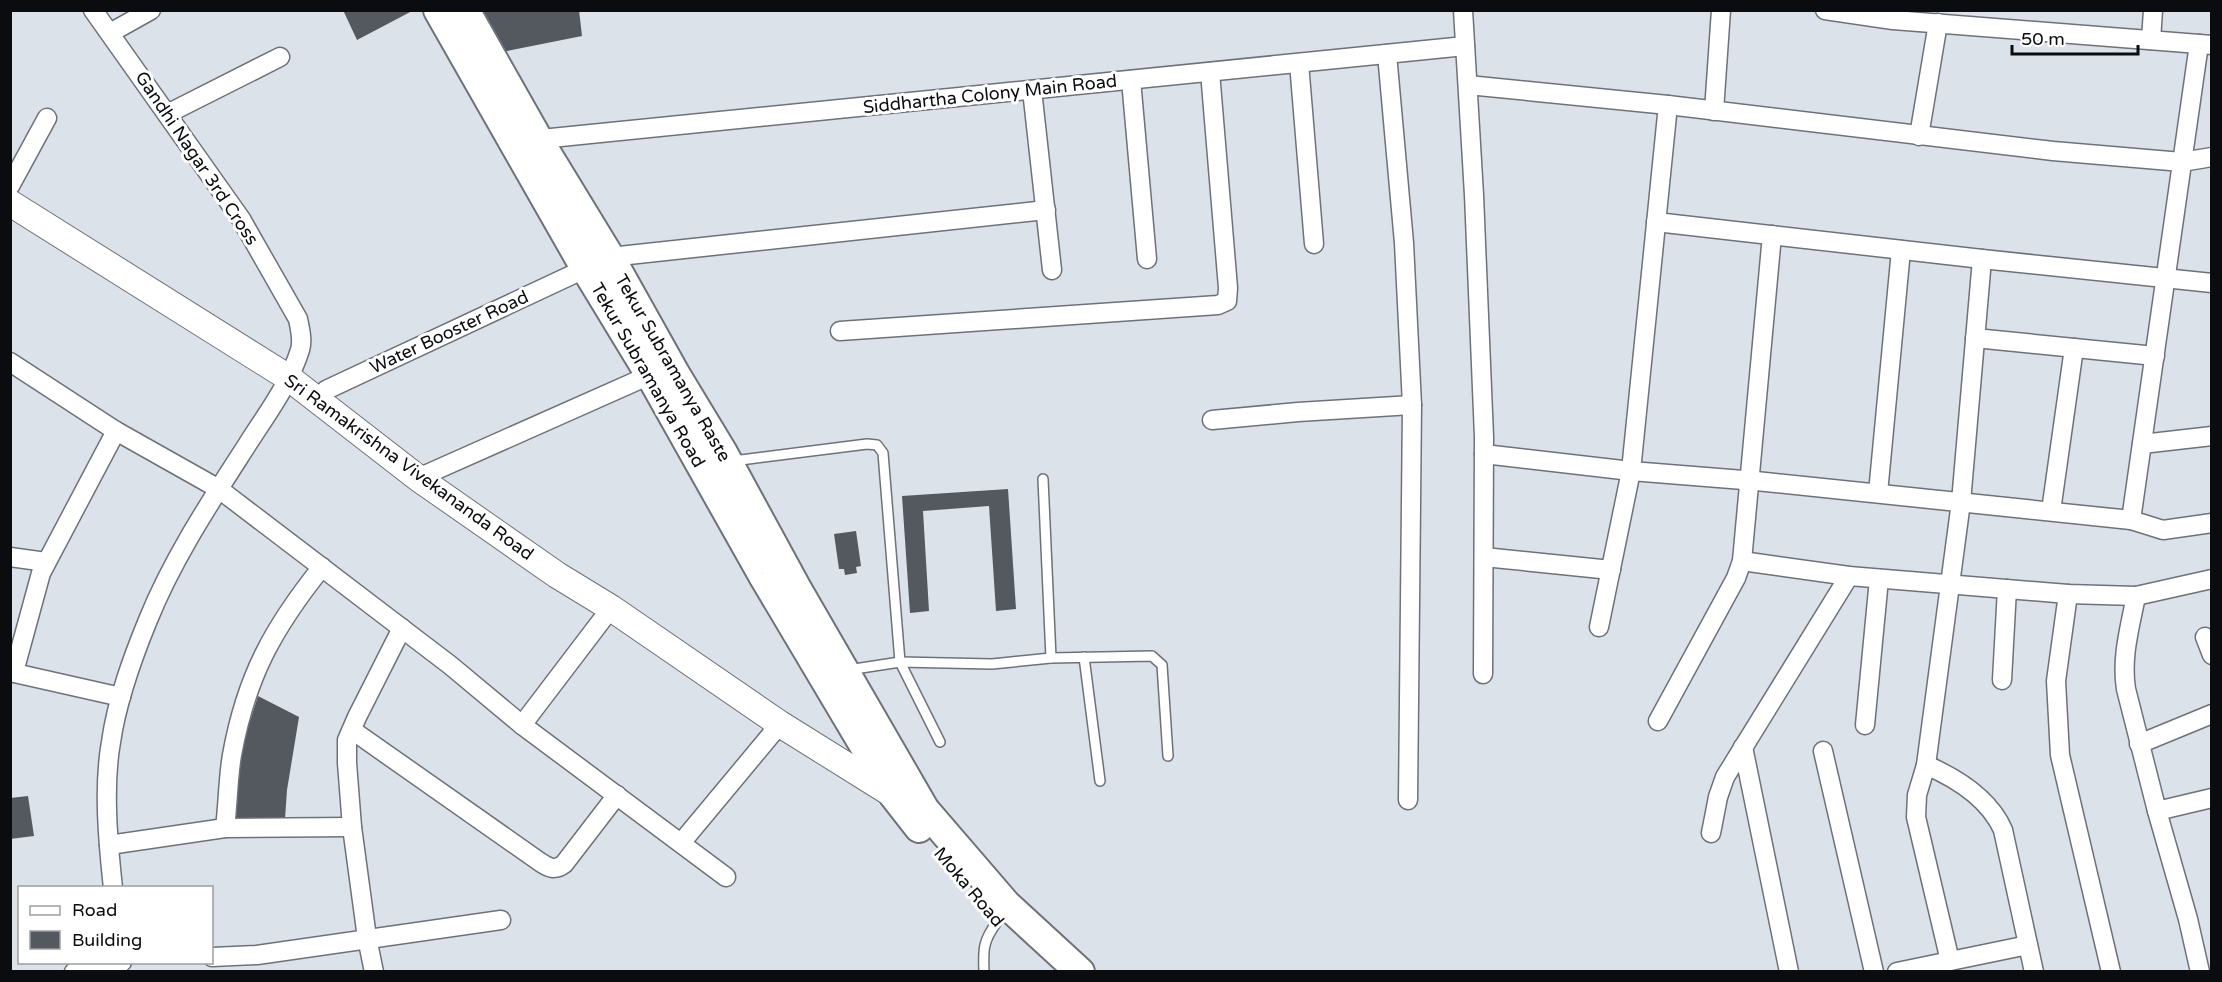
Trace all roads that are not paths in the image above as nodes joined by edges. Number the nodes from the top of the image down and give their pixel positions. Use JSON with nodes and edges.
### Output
{"nodes":[{"id":1,"x":93,"y":10,"type":"edge"},
{"id":2,"x":151,"y":10,"type":"edge"},
{"id":3,"x":438,"y":10,"type":"edge"},
{"id":4,"x":465,"y":10,"type":"edge"},
{"id":5,"x":1463,"y":10,"type":"edge"},
{"id":6,"x":1720,"y":10,"type":"edge"},
{"id":7,"x":1825,"y":10,"type":"edge"},
{"id":8,"x":2153,"y":10,"type":"edge"},
{"id":9,"x":1950,"y":19,"type":"edge"},
{"id":10,"x":110,"y":33,"type":"junction"},
{"id":11,"x":2151,"y":40,"type":"junction"},
{"id":12,"x":2208,"y":41,"type":"edge"},
{"id":13,"x":1465,"y":46,"type":"junction"},
{"id":14,"x":1387,"y":54,"type":"junction"},
{"id":15,"x":280,"y":57,"type":"dead end"},
{"id":16,"x":1299,"y":63,"type":"junction"},
{"id":17,"x":1210,"y":72,"type":"junction"},
{"id":18,"x":1131,"y":80,"type":"junction"},
{"id":19,"x":1468,"y":85,"type":"junction"},
{"id":20,"x":1032,"y":90,"type":"junction"},
{"id":21,"x":1668,"y":105,"type":"junction"},
{"id":22,"x":1714,"y":111,"type":"junction"},
{"id":23,"x":167,"y":114,"type":"junction"},
{"id":24,"x":47,"y":118,"type":"dead end"},
{"id":25,"x":1919,"y":136,"type":"junction"},
{"id":26,"x":526,"y":140,"type":"junction"},
{"id":27,"x":2211,"y":157,"type":"edge"},
{"id":28,"x":2182,"y":162,"type":"junction"},
{"id":29,"x":10,"y":186,"type":"edge"},
{"id":30,"x":10,"y":203,"type":"edge"},
{"id":31,"x":1046,"y":210,"type":"junction"},
{"id":32,"x":1656,"y":222,"type":"junction"},
{"id":33,"x":1772,"y":235,"type":"junction"},
{"id":34,"x":1314,"y":244,"type":"dead end"},
{"id":35,"x":1901,"y":250,"type":"junction"},
{"id":36,"x":1147,"y":259,"type":"dead end"},
{"id":37,"x":1982,"y":259,"type":"junction"},
{"id":38,"x":598,"y":263,"type":"junction"},
{"id":39,"x":1052,"y":270,"type":"dead end"},
{"id":40,"x":2165,"y":279,"type":"junction"},
{"id":41,"x":2211,"y":283,"type":"edge"},
{"id":42,"x":840,"y":331,"type":"dead end"},
{"id":43,"x":1975,"y":338,"type":"junction"},
{"id":44,"x":2074,"y":348,"type":"junction"},
{"id":45,"x":2155,"y":356,"type":"junction"},
{"id":46,"x":10,"y":362,"type":"edge"},
{"id":47,"x":650,"y":375,"type":"junction"},
{"id":48,"x":289,"y":378,"type":"junction"},
{"id":49,"x":319,"y":401,"type":"junction"},
{"id":50,"x":1412,"y":405,"type":"junction"},
{"id":51,"x":1212,"y":420,"type":"dead end"},
{"id":52,"x":116,"y":431,"type":"junction"},
{"id":53,"x":2211,"y":436,"type":"edge"},
{"id":54,"x":2142,"y":444,"type":"junction"},
{"id":55,"x":1484,"y":454,"type":"junction"},
{"id":56,"x":728,"y":462,"type":"junction"},
{"id":57,"x":1631,"y":471,"type":"junction"},
{"id":58,"x":418,"y":478,"type":"junction"},
{"id":59,"x":1043,"y":479,"type":"dead end"},
{"id":60,"x":1748,"y":480,"type":"junction"},
{"id":61,"x":219,"y":489,"type":"junction"},
{"id":62,"x":1878,"y":493,"type":"junction"},
{"id":63,"x":1961,"y":502,"type":"junction"},
{"id":64,"x":2051,"y":511,"type":"junction"},
{"id":65,"x":2131,"y":520,"type":"junction"},
{"id":66,"x":2211,"y":523,"type":"edge"},
{"id":67,"x":10,"y":557,"type":"edge"},
{"id":68,"x":1484,"y":557,"type":"junction"},
{"id":69,"x":1742,"y":561,"type":"junction"},
{"id":70,"x":46,"y":562,"type":"junction"},
{"id":71,"x":321,"y":567,"type":"junction"},
{"id":72,"x":1611,"y":570,"type":"junction"},
{"id":73,"x":1849,"y":576,"type":"junction"},
{"id":74,"x":1880,"y":579,"type":"junction"},
{"id":75,"x":2211,"y":579,"type":"edge"},
{"id":76,"x":1951,"y":584,"type":"junction"},
{"id":77,"x":2007,"y":589,"type":"junction"},
{"id":78,"x":2068,"y":594,"type":"junction"},
{"id":79,"x":2136,"y":596,"type":"junction"},
{"id":80,"x":611,"y":608,"type":"junction"},
{"id":81,"x":1599,"y":627,"type":"dead end"},
{"id":82,"x":402,"y":628,"type":"junction"},
{"id":83,"x":2205,"y":637,"type":"dead end"},
{"id":84,"x":2211,"y":655,"type":"edge"},
{"id":85,"x":1084,"y":657,"type":"junction"},
{"id":86,"x":1051,"y":658,"type":"junction"},
{"id":87,"x":900,"y":663,"type":"junction"},
{"id":88,"x":845,"y":670,"type":"junction"},
{"id":89,"x":12,"y":672,"type":"edge"},
{"id":90,"x":1483,"y":674,"type":"dead end"},
{"id":91,"x":2002,"y":680,"type":"dead end"},
{"id":92,"x":121,"y":697,"type":"junction"},
{"id":93,"x":2211,"y":714,"type":"edge"},
{"id":94,"x":1658,"y":721,"type":"dead end"},
{"id":95,"x":780,"y":724,"type":"junction"},
{"id":96,"x":522,"y":725,"type":"junction"},
{"id":97,"x":1865,"y":725,"type":"dead end"},
{"id":98,"x":351,"y":730,"type":"junction"},
{"id":99,"x":868,"y":733,"type":"junction"},
{"id":100,"x":940,"y":742,"type":"dead end"},
{"id":101,"x":2139,"y":744,"type":"junction"},
{"id":102,"x":1743,"y":747,"type":"junction"},
{"id":103,"x":1823,"y":751,"type":"dead end"},
{"id":104,"x":1168,"y":756,"type":"dead end"},
{"id":105,"x":1926,"y":765,"type":"junction"},
{"id":106,"x":1100,"y":781,"type":"dead end"},
{"id":107,"x":617,"y":795,"type":"junction"},
{"id":108,"x":894,"y":796,"type":"junction"},
{"id":109,"x":2211,"y":798,"type":"edge"},
{"id":110,"x":1408,"y":800,"type":"dead end"},
{"id":111,"x":925,"y":810,"type":"junction"},
{"id":112,"x":2157,"y":811,"type":"junction"},
{"id":113,"x":352,"y":827,"type":"junction"},
{"id":114,"x":225,"y":828,"type":"junction"},
{"id":115,"x":1711,"y":833,"type":"dead end"},
{"id":116,"x":681,"y":843,"type":"junction"},
{"id":117,"x":110,"y":844,"type":"junction"},
{"id":118,"x":726,"y":878,"type":"dead end"},
{"id":119,"x":113,"y":886,"type":"edge"},
{"id":120,"x":501,"y":920,"type":"dead end"},
{"id":121,"x":997,"y":922,"type":"junction"},
{"id":122,"x":367,"y":938,"type":"junction"},
{"id":123,"x":2028,"y":945,"type":"junction"},
{"id":124,"x":213,"y":957,"type":"edge"},
{"id":125,"x":1950,"y":961,"type":"junction"},
{"id":126,"x":117,"y":964,"type":"edge"},
{"id":127,"x":75,"y":972,"type":"edge"},
{"id":128,"x":374,"y":972,"type":"edge"},
{"id":129,"x":984,"y":972,"type":"edge"},
{"id":130,"x":1050,"y":972,"type":"edge"},
{"id":131,"x":1080,"y":972,"type":"edge"},
{"id":132,"x":1789,"y":972,"type":"edge"},
{"id":133,"x":1874,"y":972,"type":"edge"},
{"id":134,"x":1897,"y":972,"type":"edge"},
{"id":135,"x":2034,"y":972,"type":"edge"},
{"id":136,"x":2111,"y":972,"type":"edge"},
{"id":137,"x":2200,"y":972,"type":"edge"}],
"edges":[{"from":1,"to":10,"type":"street","name":"Gandhi Nagar 3rd Cross"},
{"from":2,"to":10,"type":"street"},
{"from":3,"to":26,"type":"main road","name":"Tekur Subramanya Road"},
{"from":4,"to":26,"type":"main road"},
{"from":5,"to":13,"type":"street"},
{"from":6,"to":22,"type":"street"},
{"from":7,"to":9,"type":"street"},
{"from":8,"to":11,"type":"street"},
{"from":9,"to":11,"type":"street"},
{"from":9,"to":25,"type":"street"},
{"from":10,"to":23,"type":"street","name":"Gandhi Nagar 3rd Cross"},
{"from":11,"to":12,"type":"street"},
{"from":12,"to":28,"type":"street"},
{"from":13,"to":14,"type":"street","name":"Siddhartha Colony Main Road"},
{"from":13,"to":19,"type":"street"},
{"from":14,"to":16,"type":"street","name":"Siddhartha Colony Main Road"},
{"from":14,"to":50,"type":"street"},
{"from":15,"to":23,"type":"street"},
{"from":16,"to":17,"type":"street","name":"Siddhartha Colony Main Road"},
{"from":16,"to":34,"type":"street"},
{"from":17,"to":18,"type":"street","name":"Siddhartha Colony Main Road"},
{"from":17,"to":42,"type":"street"},
{"from":18,"to":20,"type":"street","name":"Siddhartha Colony Main Road"},
{"from":18,"to":36,"type":"street"},
{"from":19,"to":21,"type":"street"},
{"from":19,"to":55,"type":"street"},
{"from":20,"to":26,"type":"street","name":"Siddhartha Colony Main Road"},
{"from":20,"to":31,"type":"street"},
{"from":21,"to":22,"type":"street"},
{"from":21,"to":32,"type":"street"},
{"from":22,"to":25,"type":"street"},
{"from":23,"to":48,"type":"street","name":"Gandhi Nagar 3rd Cross"},
{"from":24,"to":29,"type":"street"},
{"from":25,"to":28,"type":"street"},
{"from":26,"to":38,"type":"main road","name":"Tekur Subramanya Road"},
{"from":27,"to":28,"type":"street"},
{"from":28,"to":40,"type":"street"},
{"from":30,"to":48,"type":"main road","name":"Sri Ramakrishna Vivekananda Road"},
{"from":31,"to":38,"type":"street","name":"Water Booster Road"},
{"from":31,"to":39,"type":"street"},
{"from":32,"to":33,"type":"street"},
{"from":32,"to":57,"type":"street"},
{"from":33,"to":35,"type":"street"},
{"from":33,"to":60,"type":"street"},
{"from":35,"to":37,"type":"street"},
{"from":35,"to":62,"type":"street"},
{"from":37,"to":40,"type":"street"},
{"from":37,"to":43,"type":"street"},
{"from":38,"to":47,"type":"main road","name":"Tekur Subramanya Road"},
{"from":38,"to":49,"type":"street","name":"Water Booster Road"},
{"from":38,"to":56,"type":"main road","name":"Tekur Subramanya Raste"},
{"from":40,"to":41,"type":"street"},
{"from":40,"to":45,"type":"street"},
{"from":43,"to":44,"type":"street"},
{"from":43,"to":63,"type":"street"},
{"from":44,"to":45,"type":"street"},
{"from":44,"to":64,"type":"street"},
{"from":45,"to":54,"type":"street"},
{"from":46,"to":52,"type":"street"},
{"from":47,"to":58,"type":"street"},
{"from":47,"to":99,"type":"main road","name":"Tekur Subramanya Road"},
{"from":48,"to":49,"type":"main road","name":"Sri Ramakrishna Vivekananda Road"},
{"from":48,"to":61,"type":"street","name":"Gandhi Nagar 3rd Cross"},
{"from":49,"to":58,"type":"main road","name":"Sri Ramakrishna Vivekananda Road"},
{"from":50,"to":51,"type":"street"},
{"from":50,"to":110,"type":"street"},
{"from":52,"to":61,"type":"street"},
{"from":52,"to":70,"type":"street"},
{"from":53,"to":54,"type":"street"},
{"from":54,"to":65,"type":"street"},
{"from":55,"to":57,"type":"street"},
{"from":55,"to":68,"type":"street"},
{"from":56,"to":87,"type":"lane"},
{"from":56,"to":88,"type":"main road","name":"Tekur Subramanya Raste"},
{"from":57,"to":60,"type":"street"},
{"from":57,"to":72,"type":"street"},
{"from":58,"to":80,"type":"main road","name":"Sri Ramakrishna Vivekananda Road"},
{"from":59,"to":86,"type":"lane"},
{"from":60,"to":62,"type":"street"},
{"from":60,"to":69,"type":"street"},
{"from":61,"to":71,"type":"street"},
{"from":61,"to":92,"type":"street","name":"Gandhi Nagar 3rd Cross"},
{"from":62,"to":63,"type":"street"},
{"from":63,"to":64,"type":"street"},
{"from":63,"to":76,"type":"street"},
{"from":64,"to":65,"type":"street"},
{"from":65,"to":66,"type":"street"},
{"from":67,"to":70,"type":"street"},
{"from":68,"to":72,"type":"street"},
{"from":68,"to":90,"type":"street"},
{"from":69,"to":73,"type":"street"},
{"from":69,"to":94,"type":"street"},
{"from":70,"to":89,"type":"street"},
{"from":71,"to":82,"type":"street"},
{"from":71,"to":114,"type":"street"},
{"from":72,"to":81,"type":"street"},
{"from":73,"to":74,"type":"street"},
{"from":73,"to":102,"type":"street"},
{"from":74,"to":76,"type":"street"},
{"from":74,"to":97,"type":"street"},
{"from":75,"to":79,"type":"street"},
{"from":76,"to":77,"type":"street"},
{"from":76,"to":105,"type":"street"},
{"from":77,"to":78,"type":"street"},
{"from":77,"to":91,"type":"street"},
{"from":78,"to":79,"type":"street"},
{"from":78,"to":136,"type":"street"},
{"from":79,"to":101,"type":"street"},
{"from":80,"to":95,"type":"main road","name":"Sri Ramakrishna Vivekananda Road"},
{"from":80,"to":96,"type":"street"},
{"from":82,"to":96,"type":"street"},
{"from":82,"to":98,"type":"street"},
{"from":83,"to":84,"type":"street"},
{"from":85,"to":86,"type":"lane"},
{"from":85,"to":104,"type":"lane"},
{"from":85,"to":106,"type":"lane"},
{"from":86,"to":87,"type":"lane"},
{"from":87,"to":88,"type":"lane"},
{"from":87,"to":100,"type":"lane"},
{"from":88,"to":99,"type":"main road","name":"Tekur Subramanya Raste"},
{"from":89,"to":92,"type":"street"},
{"from":92,"to":117,"type":"street","name":"Gandhi Nagar 3rd Cross"},
{"from":93,"to":101,"type":"street"},
{"from":95,"to":108,"type":"main road","name":"Sri Ramakrishna Vivekananda Road"},
{"from":95,"to":116,"type":"street"},
{"from":96,"to":107,"type":"street"},
{"from":98,"to":107,"type":"street"},
{"from":98,"to":113,"type":"street"},
{"from":99,"to":108,"type":"main road","name":"Moka Road"},
{"from":99,"to":111,"type":"main road","name":"Moka Road"},
{"from":101,"to":112,"type":"street"},
{"from":102,"to":115,"type":"street"},
{"from":102,"to":132,"type":"street"},
{"from":103,"to":133,"type":"street"},
{"from":105,"to":123,"type":"street"},
{"from":105,"to":125,"type":"street"},
{"from":107,"to":116,"type":"street"},
{"from":108,"to":111,"type":"main road","name":"Sri Ramakrishna Vivekananda Road"},
{"from":108,"to":121,"type":"main road","name":"Moka Road"},
{"from":109,"to":112,"type":"street"},
{"from":111,"to":131,"type":"main road","name":"Moka Road"},
{"from":112,"to":137,"type":"street"},
{"from":113,"to":114,"type":"street"},
{"from":113,"to":122,"type":"street"},
{"from":114,"to":117,"type":"street"},
{"from":116,"to":118,"type":"street"},
{"from":117,"to":119,"type":"street","name":"Gandhi Nagar 3rd Cross"},
{"from":120,"to":122,"type":"street"},
{"from":121,"to":129,"type":"lane"},
{"from":121,"to":130,"type":"main road","name":"Moka Road"},
{"from":122,"to":124,"type":"street"},
{"from":122,"to":128,"type":"street"},
{"from":123,"to":125,"type":"street"},
{"from":123,"to":135,"type":"street"},
{"from":125,"to":134,"type":"street"},
{"from":126,"to":127,"type":"street"}]}
